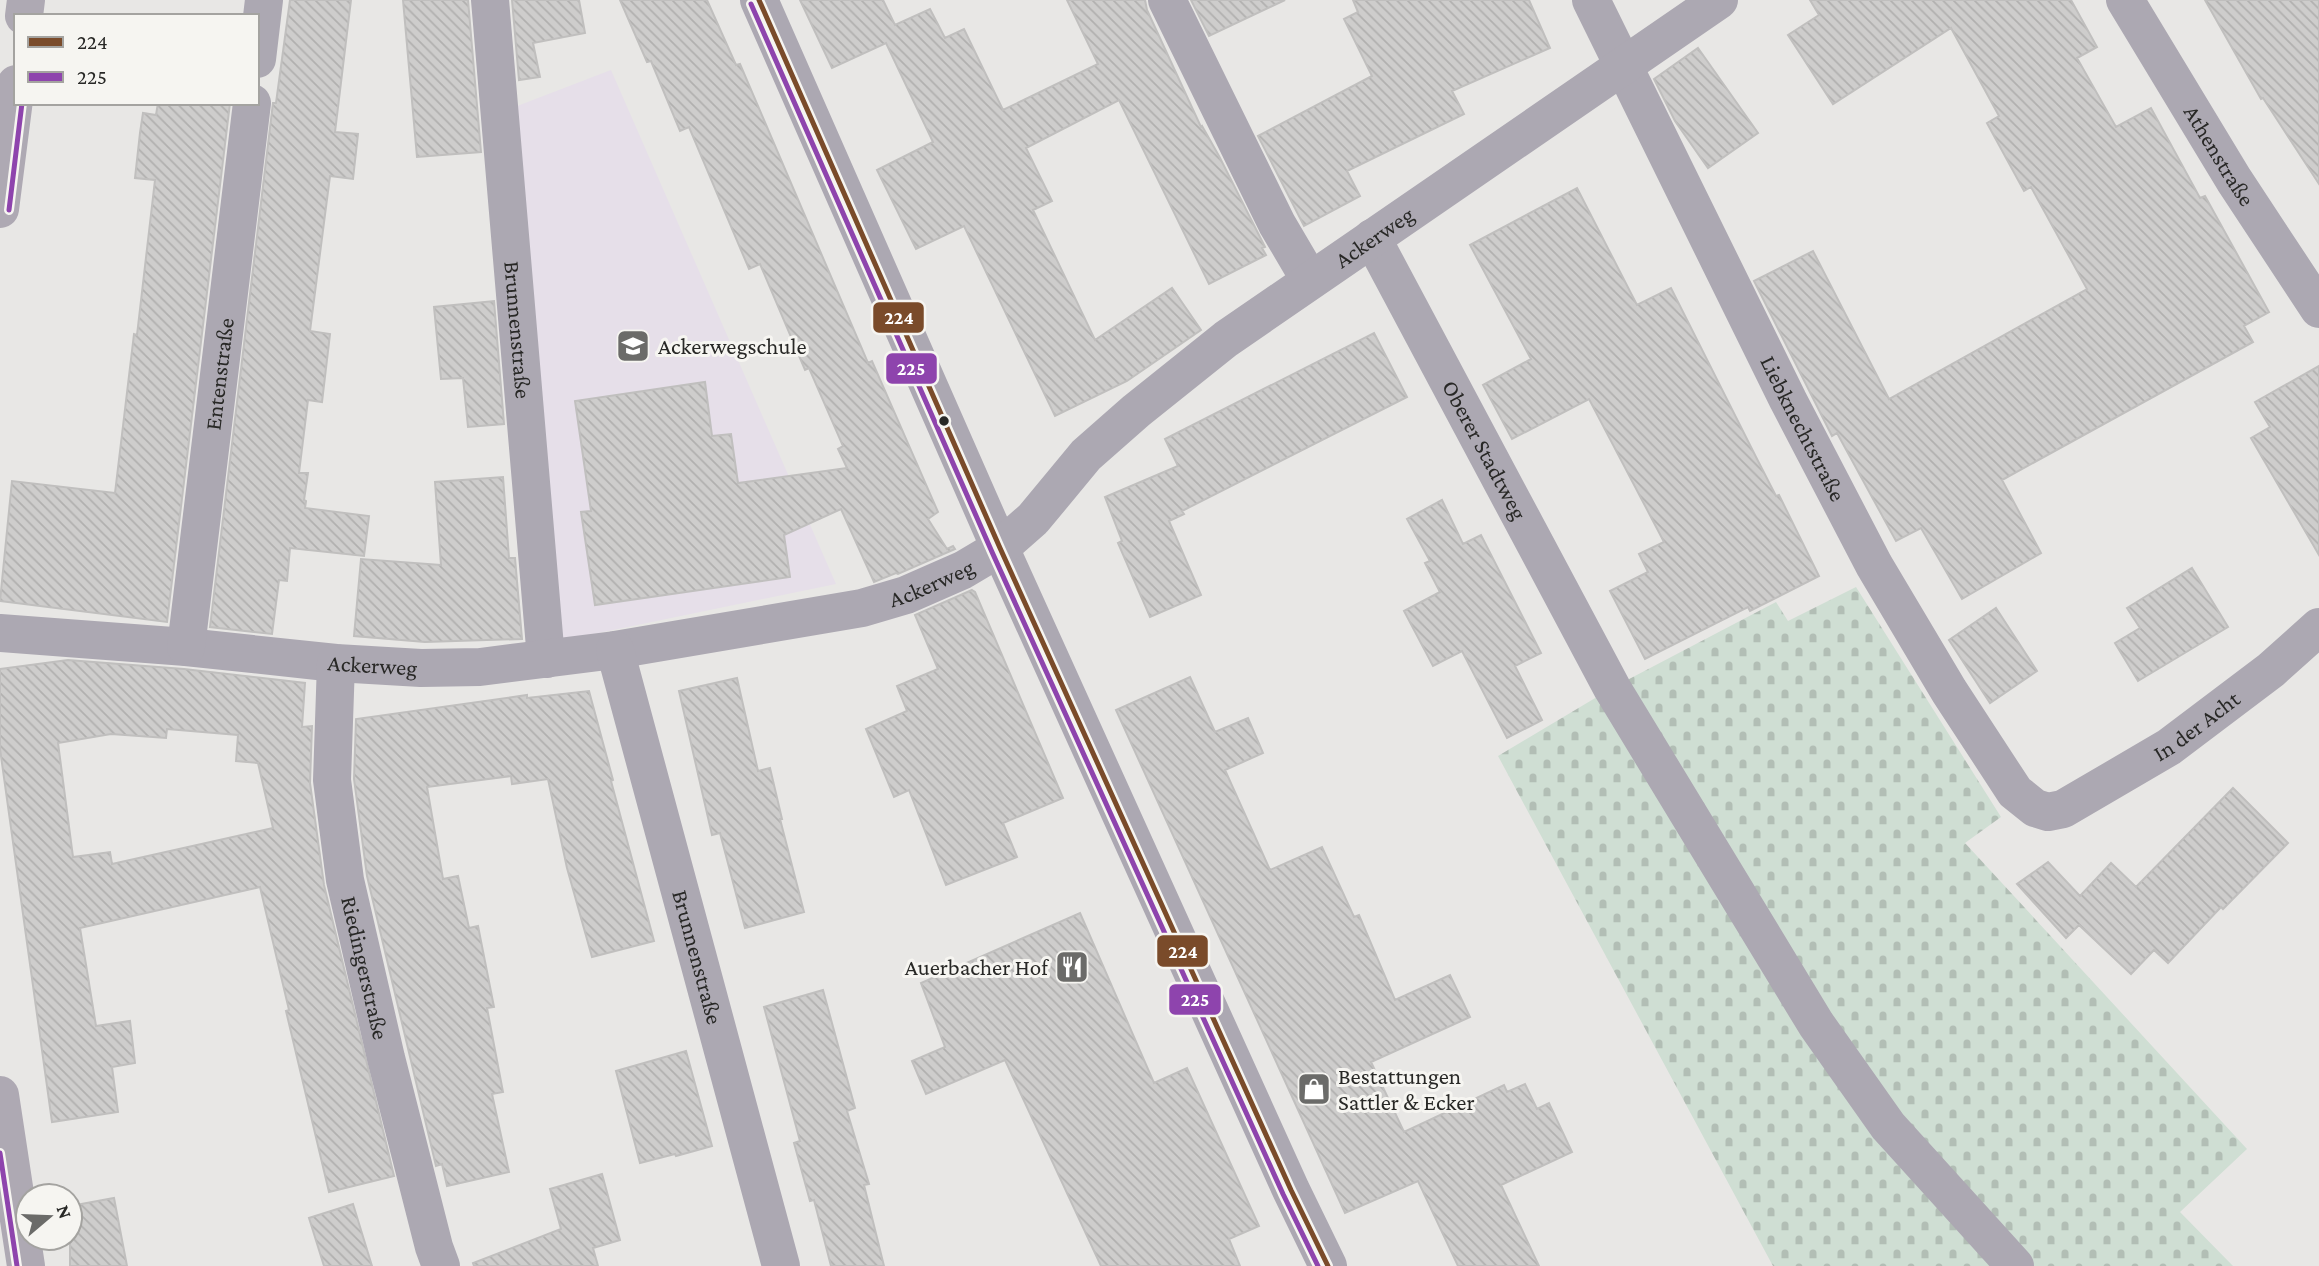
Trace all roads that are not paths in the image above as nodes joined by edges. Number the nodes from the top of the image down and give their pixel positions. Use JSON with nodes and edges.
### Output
{"nodes":[{"id":1,"x":264,"y":0,"type":"edge"},
{"id":2,"x":490,"y":0,"type":"edge"},
{"id":3,"x":759,"y":0,"type":"edge"},
{"id":4,"x":1167,"y":0,"type":"edge"},
{"id":5,"x":1591,"y":0,"type":"edge"},
{"id":6,"x":1719,"y":0,"type":"edge"},
{"id":7,"x":2125,"y":0,"type":"edge"},
{"id":8,"x":259,"y":42,"type":"edge"},
{"id":9,"x":1622,"y":65,"type":"junction"},
{"id":10,"x":14,"y":100,"type":"edge"},
{"id":11,"x":252,"y":105,"type":"edge"},
{"id":12,"x":0,"y":209,"type":"edge"},
{"id":13,"x":1372,"y":238,"type":"junction"},
{"id":14,"x":1310,"y":280,"type":"junction"},
{"id":15,"x":2319,"y":309,"type":"edge"},
{"id":16,"x":1000,"y":548,"type":"junction"},
{"id":17,"x":2319,"y":626,"type":"edge"},
{"id":18,"x":0,"y":633,"type":"edge"},
{"id":19,"x":186,"y":647,"type":"junction"},
{"id":20,"x":615,"y":650,"type":"junction"},
{"id":21,"x":546,"y":659,"type":"junction"},
{"id":22,"x":336,"y":663,"type":"junction"},
{"id":23,"x":2063,"y":810,"type":"joint"},
{"id":24,"x":0,"y":1095,"type":"edge"},
{"id":25,"x":26,"y":1266,"type":"edge"},
{"id":26,"x":441,"y":1266,"type":"edge"},
{"id":27,"x":781,"y":1266,"type":"edge"},
{"id":28,"x":1328,"y":1266,"type":"edge"},
{"id":29,"x":2015,"y":1266,"type":"edge"}],
"edges":[{"from":1,"to":8,"type":"street"},
{"from":2,"to":21,"type":"street","name":"Brunnenstraße"},
{"from":3,"to":16,"type":"street"},
{"from":4,"to":14,"type":"street"},
{"from":5,"to":9,"type":"street","name":"Liebknechtstraße"},
{"from":6,"to":9,"type":"street","name":"Ackerweg"},
{"from":7,"to":15,"type":"street","name":"Athenstraße"},
{"from":9,"to":13,"type":"street","name":"Ackerweg"},
{"from":9,"to":23,"type":"street","name":"Liebknechtstraße"},
{"from":10,"to":12,"type":"main road"},
{"from":11,"to":19,"type":"street","name":"Entenstraße"},
{"from":13,"to":14,"type":"street","name":"Ackerweg"},
{"from":13,"to":29,"type":"street","name":"Oberer Stadtweg"},
{"from":14,"to":16,"type":"street","name":"Ackerweg"},
{"from":16,"to":20,"type":"street","name":"Ackerweg"},
{"from":16,"to":28,"type":"street"},
{"from":17,"to":23,"type":"street","name":"In der Acht"},
{"from":18,"to":19,"type":"street","name":"Ackerweg"},
{"from":19,"to":22,"type":"street","name":"Ackerweg"},
{"from":20,"to":21,"type":"street","name":"Ackerweg"},
{"from":20,"to":27,"type":"street","name":"Brunnenstraße"},
{"from":21,"to":22,"type":"street","name":"Ackerweg"},
{"from":22,"to":26,"type":"street","name":"Riedingerstraße"},
{"from":24,"to":25,"type":"main road"}]}
